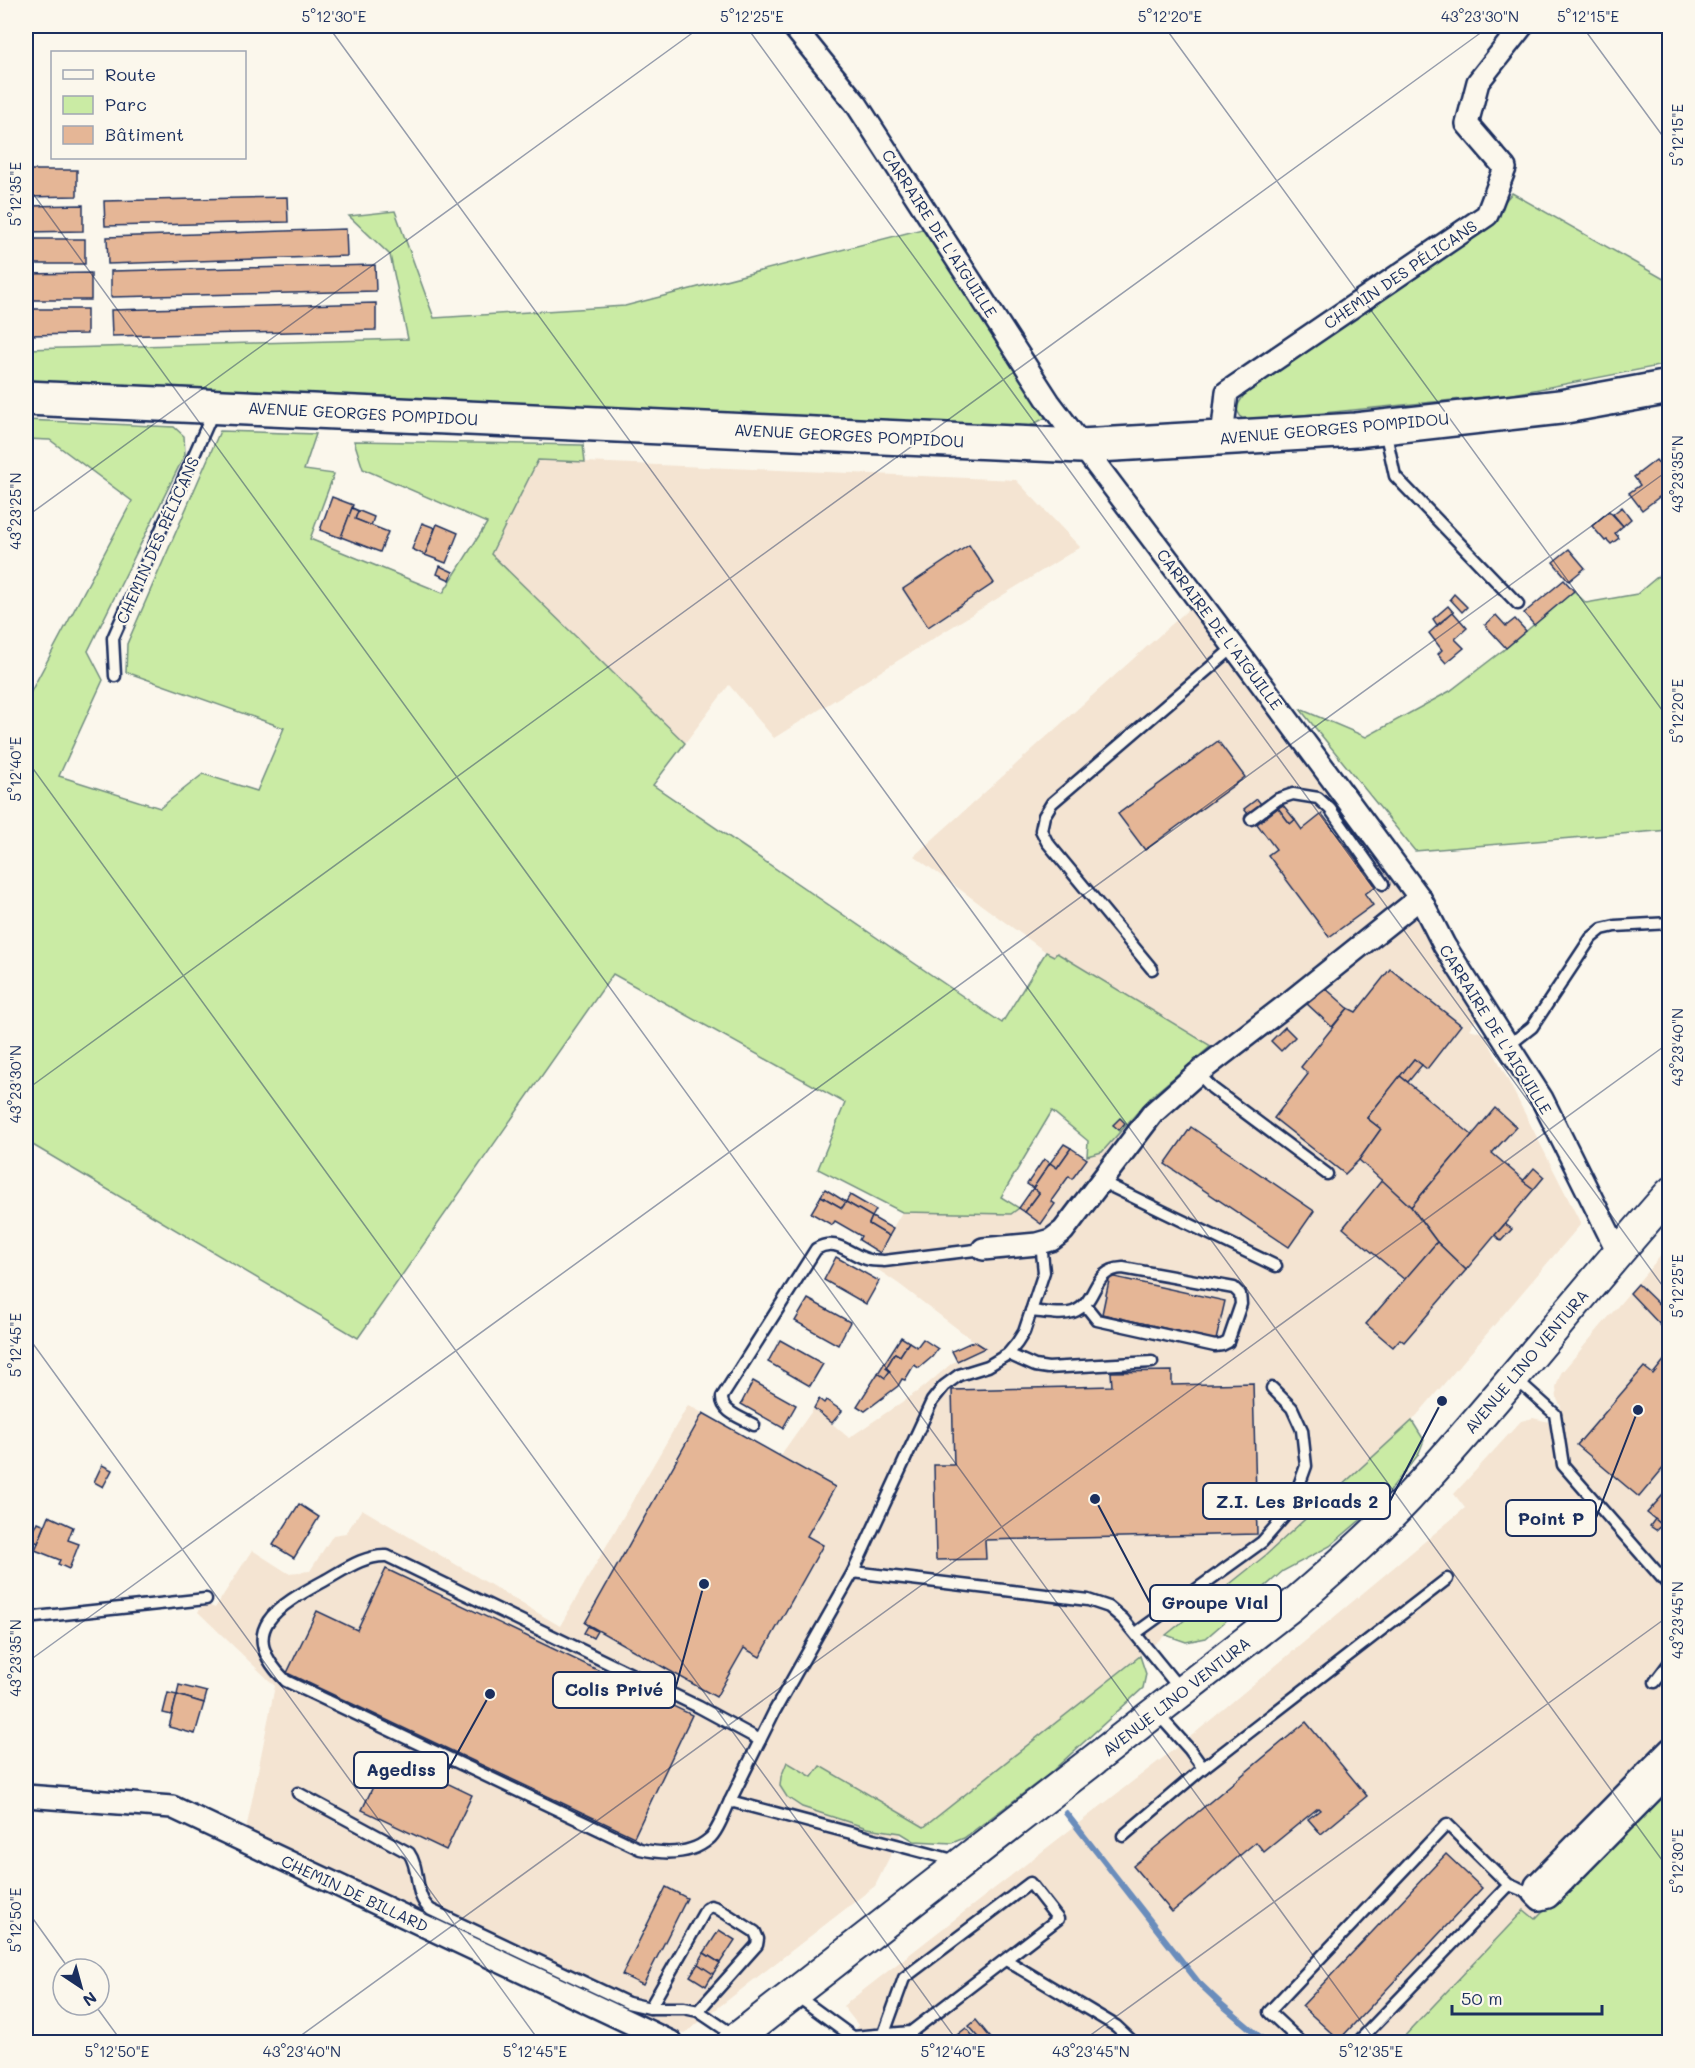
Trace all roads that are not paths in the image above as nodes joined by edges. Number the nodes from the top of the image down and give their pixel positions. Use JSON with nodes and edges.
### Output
{"nodes":[{"id":1,"x":793,"y":26,"type":"edge"},
{"id":2,"x":1522,"y":26,"type":"edge"},
{"id":3,"x":1670,"y":387,"type":"edge"},
{"id":4,"x":26,"y":398,"type":"edge"},
{"id":5,"x":216,"y":407,"type":"junction"},
{"id":6,"x":1384,"y":427,"type":"junction"},
{"id":7,"x":1222,"y":438,"type":"junction"},
{"id":8,"x":1081,"y":446,"type":"junction"},
{"id":9,"x":1518,"y":604,"type":"dead end"},
{"id":10,"x":1234,"y":647,"type":"junction"},
{"id":11,"x":115,"y":676,"type":"dead end"},
{"id":12,"x":1251,"y":819,"type":"dead end"},
{"id":13,"x":1362,"y":836,"type":"junction"},
{"id":14,"x":1383,"y":884,"type":"dead end"},
{"id":15,"x":1420,"y":898,"type":"junction"},
{"id":16,"x":1670,"y":923,"type":"edge"},
{"id":17,"x":1152,"y":969,"type":"dead end"},
{"id":18,"x":1508,"y":1046,"type":"junction"},
{"id":19,"x":1198,"y":1073,"type":"junction"},
{"id":20,"x":1327,"y":1174,"type":"dead end"},
{"id":21,"x":1100,"y":1181,"type":"junction"},
{"id":22,"x":1668,"y":1196,"type":"edge"},
{"id":23,"x":1041,"y":1243,"type":"junction"},
{"id":24,"x":983,"y":1249,"type":"joint"},
{"id":25,"x":1618,"y":1252,"type":"junction"},
{"id":26,"x":1276,"y":1266,"type":"dead end"},
{"id":27,"x":1085,"y":1305,"type":"junction"},
{"id":28,"x":1031,"y":1311,"type":"junction"},
{"id":29,"x":1008,"y":1354,"type":"junction"},
{"id":30,"x":1152,"y":1362,"type":"dead end"},
{"id":31,"x":1514,"y":1376,"type":"junction"},
{"id":32,"x":1272,"y":1388,"type":"dead end"},
{"id":33,"x":754,"y":1425,"type":"dead end"},
{"id":34,"x":853,"y":1572,"type":"junction"},
{"id":35,"x":1447,"y":1579,"type":"dead end"},
{"id":36,"x":1670,"y":1587,"type":"edge"},
{"id":37,"x":206,"y":1599,"type":"dead end"},
{"id":38,"x":26,"y":1618,"type":"edge"},
{"id":39,"x":1136,"y":1633,"type":"junction"},
{"id":40,"x":1670,"y":1662,"type":"edge"},
{"id":41,"x":1654,"y":1682,"type":"dead end"},
{"id":42,"x":1182,"y":1691,"type":"junction"},
{"id":43,"x":1156,"y":1711,"type":"junction"},
{"id":44,"x":760,"y":1740,"type":"junction"},
{"id":45,"x":1670,"y":1749,"type":"edge"},
{"id":46,"x":1203,"y":1768,"type":"junction"},
{"id":47,"x":1670,"y":1773,"type":"edge"},
{"id":48,"x":298,"y":1793,"type":"dead end"},
{"id":49,"x":26,"y":1796,"type":"edge"},
{"id":50,"x":730,"y":1801,"type":"junction"},
{"id":51,"x":1620,"y":1802,"type":"junction"},
{"id":52,"x":1123,"y":1836,"type":"dead end"},
{"id":53,"x":964,"y":1863,"type":"junction"},
{"id":54,"x":1509,"y":1885,"type":"junction"},
{"id":55,"x":1534,"y":1893,"type":"joint"},
{"id":56,"x":1006,"y":1960,"type":"junction"},
{"id":57,"x":794,"y":1994,"type":"junction"},
{"id":58,"x":650,"y":2008,"type":"junction"},
{"id":59,"x":698,"y":2011,"type":"junction"},
{"id":60,"x":883,"y":2036,"type":"junction"},
{"id":61,"x":735,"y":2040,"type":"edge"},
{"id":62,"x":671,"y":2043,"type":"edge"},
{"id":63,"x":1133,"y":2043,"type":"edge"},
{"id":64,"x":1301,"y":2043,"type":"edge"},
{"id":65,"x":1358,"y":2043,"type":"edge"}],
"edges":[{"from":1,"to":8,"type":"street","name":"CARRAIRE DE L'AIGUILLE"},
{"from":2,"to":7,"type":"street","name":"CHEMIN DES PÉLICANS"},
{"from":3,"to":6,"type":"main road","name":"AVENUE GEORGES POMPIDOU"},
{"from":4,"to":5,"type":"main road","name":"AVENUE GEORGES POMPIDOU"},
{"from":5,"to":8,"type":"main road","name":"AVENUE GEORGES POMPIDOU"},
{"from":5,"to":11,"type":"lane","name":"CHEMIN DES PÉLICANS"},
{"from":6,"to":7,"type":"main road","name":"AVENUE GEORGES POMPIDOU"},
{"from":6,"to":9,"type":"lane"},
{"from":7,"to":8,"type":"main road","name":"AVENUE GEORGES POMPIDOU"},
{"from":8,"to":10,"type":"street","name":"CARRAIRE DE L'AIGUILLE"},
{"from":10,"to":13,"type":"street","name":"CARRAIRE DE L'AIGUILLE"},
{"from":10,"to":17,"type":"lane"},
{"from":12,"to":13,"type":"lane"},
{"from":13,"to":14,"type":"lane"},
{"from":13,"to":15,"type":"street","name":"CARRAIRE DE L'AIGUILLE"},
{"from":15,"to":18,"type":"street","name":"CARRAIRE DE L'AIGUILLE"},
{"from":15,"to":19,"type":"street"},
{"from":16,"to":18,"type":"lane"},
{"from":18,"to":25,"type":"street","name":"CARRAIRE DE L'AIGUILLE"},
{"from":19,"to":20,"type":"lane"},
{"from":19,"to":21,"type":"street"},
{"from":21,"to":23,"type":"street"},
{"from":21,"to":26,"type":"lane"},
{"from":22,"to":25,"type":"main road","name":"AVENUE LINO VENTURA"},
{"from":23,"to":24,"type":"street"},
{"from":23,"to":28,"type":"lane"},
{"from":24,"to":33,"type":"lane"},
{"from":25,"to":31,"type":"main road","name":"AVENUE LINO VENTURA"},
{"from":27,"to":27,"type":"lane"},
{"from":27,"to":28,"type":"lane"},
{"from":28,"to":29,"type":"lane"},
{"from":29,"to":30,"type":"lane"},
{"from":29,"to":34,"type":"lane"},
{"from":31,"to":36,"type":"lane"},
{"from":31,"to":42,"type":"main road","name":"AVENUE LINO VENTURA"},
{"from":32,"to":39,"type":"lane"},
{"from":34,"to":39,"type":"lane"},
{"from":34,"to":44,"type":"lane"},
{"from":35,"to":46,"type":"lane"},
{"from":37,"to":38,"type":"lane"},
{"from":39,"to":42,"type":"lane"},
{"from":40,"to":41,"type":"lane"},
{"from":42,"to":43,"type":"main road","name":"AVENUE LINO VENTURA"},
{"from":43,"to":46,"type":"lane"},
{"from":43,"to":53,"type":"main road","name":"AVENUE LINO VENTURA"},
{"from":44,"to":50,"type":"lane"},
{"from":44,"to":50,"type":"lane"},
{"from":45,"to":51,"type":"street"},
{"from":46,"to":52,"type":"lane"},
{"from":47,"to":51,"type":"street"},
{"from":48,"to":58,"type":"lane"},
{"from":49,"to":62,"type":"street","name":"CHEMIN DE BILLARD"},
{"from":50,"to":53,"type":"lane"},
{"from":51,"to":55,"type":"street"},
{"from":53,"to":57,"type":"main road","name":"AVENUE LINO VENTURA"},
{"from":54,"to":55,"type":"lane"},
{"from":54,"to":64,"type":"lane"},
{"from":54,"to":65,"type":"lane"},
{"from":56,"to":60,"type":"lane"},
{"from":56,"to":60,"type":"lane"},
{"from":56,"to":63,"type":"lane"},
{"from":57,"to":60,"type":"lane"},
{"from":57,"to":61,"type":"main road","name":"AVENUE LINO VENTURA"},
{"from":58,"to":59,"type":"lane"},
{"from":58,"to":59,"type":"lane"},
{"from":59,"to":61,"type":"lane"}]}
